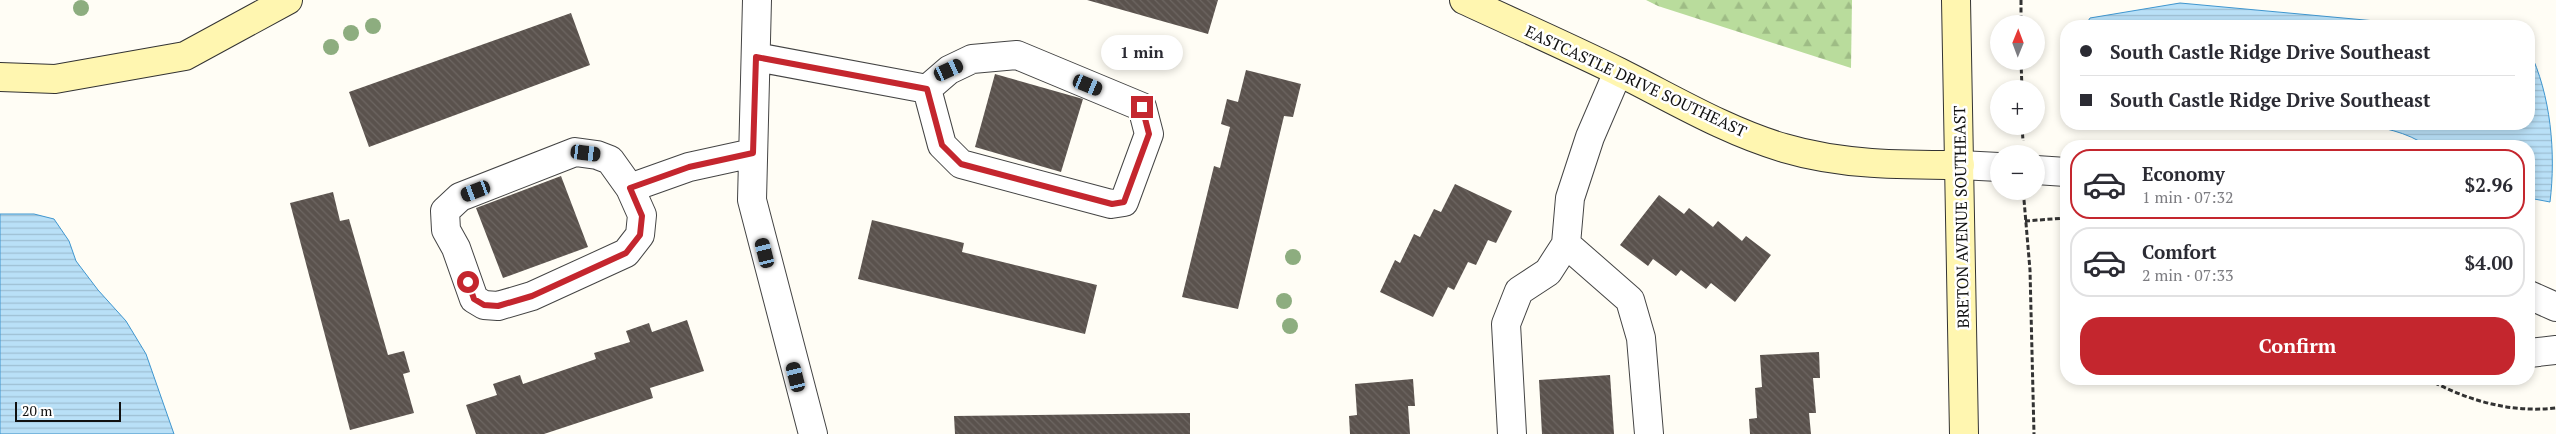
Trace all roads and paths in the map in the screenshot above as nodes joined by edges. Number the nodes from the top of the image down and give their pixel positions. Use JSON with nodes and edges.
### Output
{"nodes":[{"id":1,"x":288,"y":0,"type":"edge"},
{"id":2,"x":757,"y":0,"type":"edge"},
{"id":3,"x":1464,"y":0,"type":"edge"},
{"id":4,"x":1956,"y":0,"type":"edge"},
{"id":5,"x":2021,"y":0,"type":"edge"},
{"id":6,"x":2021,"y":15,"type":"edge"},
{"id":7,"x":756,"y":57,"type":"junction"},
{"id":8,"x":1618,"y":72,"type":"junction"},
{"id":9,"x":0,"y":77,"type":"edge"},
{"id":10,"x":927,"y":89,"type":"junction"},
{"id":11,"x":753,"y":153,"type":"junction"},
{"id":12,"x":1960,"y":165,"type":"junction"},
{"id":13,"x":1990,"y":167,"type":"edge"},
{"id":14,"x":2045,"y":171,"type":"edge"},
{"id":15,"x":2060,"y":172,"type":"edge"},
{"id":16,"x":630,"y":188,"type":"junction"},
{"id":17,"x":2025,"y":200,"type":"edge"},
{"id":18,"x":2060,"y":218,"type":"edge"},
{"id":19,"x":2026,"y":221,"type":"junction"},
{"id":20,"x":1566,"y":244,"type":"junction"},
{"id":21,"x":2535,"y":298,"type":"edge"},
{"id":22,"x":2556,"y":307,"type":"edge"},
{"id":23,"x":2556,"y":350,"type":"edge"},
{"id":24,"x":2535,"y":352,"type":"edge"},
{"id":25,"x":2439,"y":385,"type":"edge"},
{"id":26,"x":2556,"y":408,"type":"edge"},
{"id":27,"x":813,"y":434,"type":"edge"},
{"id":28,"x":1512,"y":434,"type":"edge"},
{"id":29,"x":1649,"y":434,"type":"edge"},
{"id":30,"x":1964,"y":434,"type":"edge"},
{"id":31,"x":2034,"y":434,"type":"edge"}],
"edges":[{"from":1,"to":9,"type":"street"},
{"from":2,"to":7,"type":"street"},
{"from":3,"to":8,"type":"street","name":"EASTCASTLE DRIVE SOUTHEAST"},
{"from":4,"to":12,"type":"street","name":"BRETON AVENUE SOUTHEAST"},
{"from":5,"to":6,"type":"path"},
{"from":7,"to":10,"type":"street"},
{"from":7,"to":11,"type":"street"},
{"from":8,"to":12,"type":"street","name":"EASTCASTLE DRIVE SOUTHEAST"},
{"from":8,"to":20,"type":"street"},
{"from":10,"to":10,"type":"street"},
{"from":11,"to":16,"type":"street"},
{"from":11,"to":27,"type":"street"},
{"from":12,"to":13,"type":"street"},
{"from":12,"to":30,"type":"street","name":"BRETON AVENUE SOUTHEAST"},
{"from":14,"to":15,"type":"street"},
{"from":16,"to":16,"type":"street"},
{"from":17,"to":19,"type":"path"},
{"from":18,"to":19,"type":"path"},
{"from":19,"to":31,"type":"path"},
{"from":20,"to":28,"type":"street"},
{"from":20,"to":29,"type":"street"},
{"from":21,"to":22,"type":"street"},
{"from":23,"to":24,"type":"street"},
{"from":25,"to":26,"type":"path"}]}
